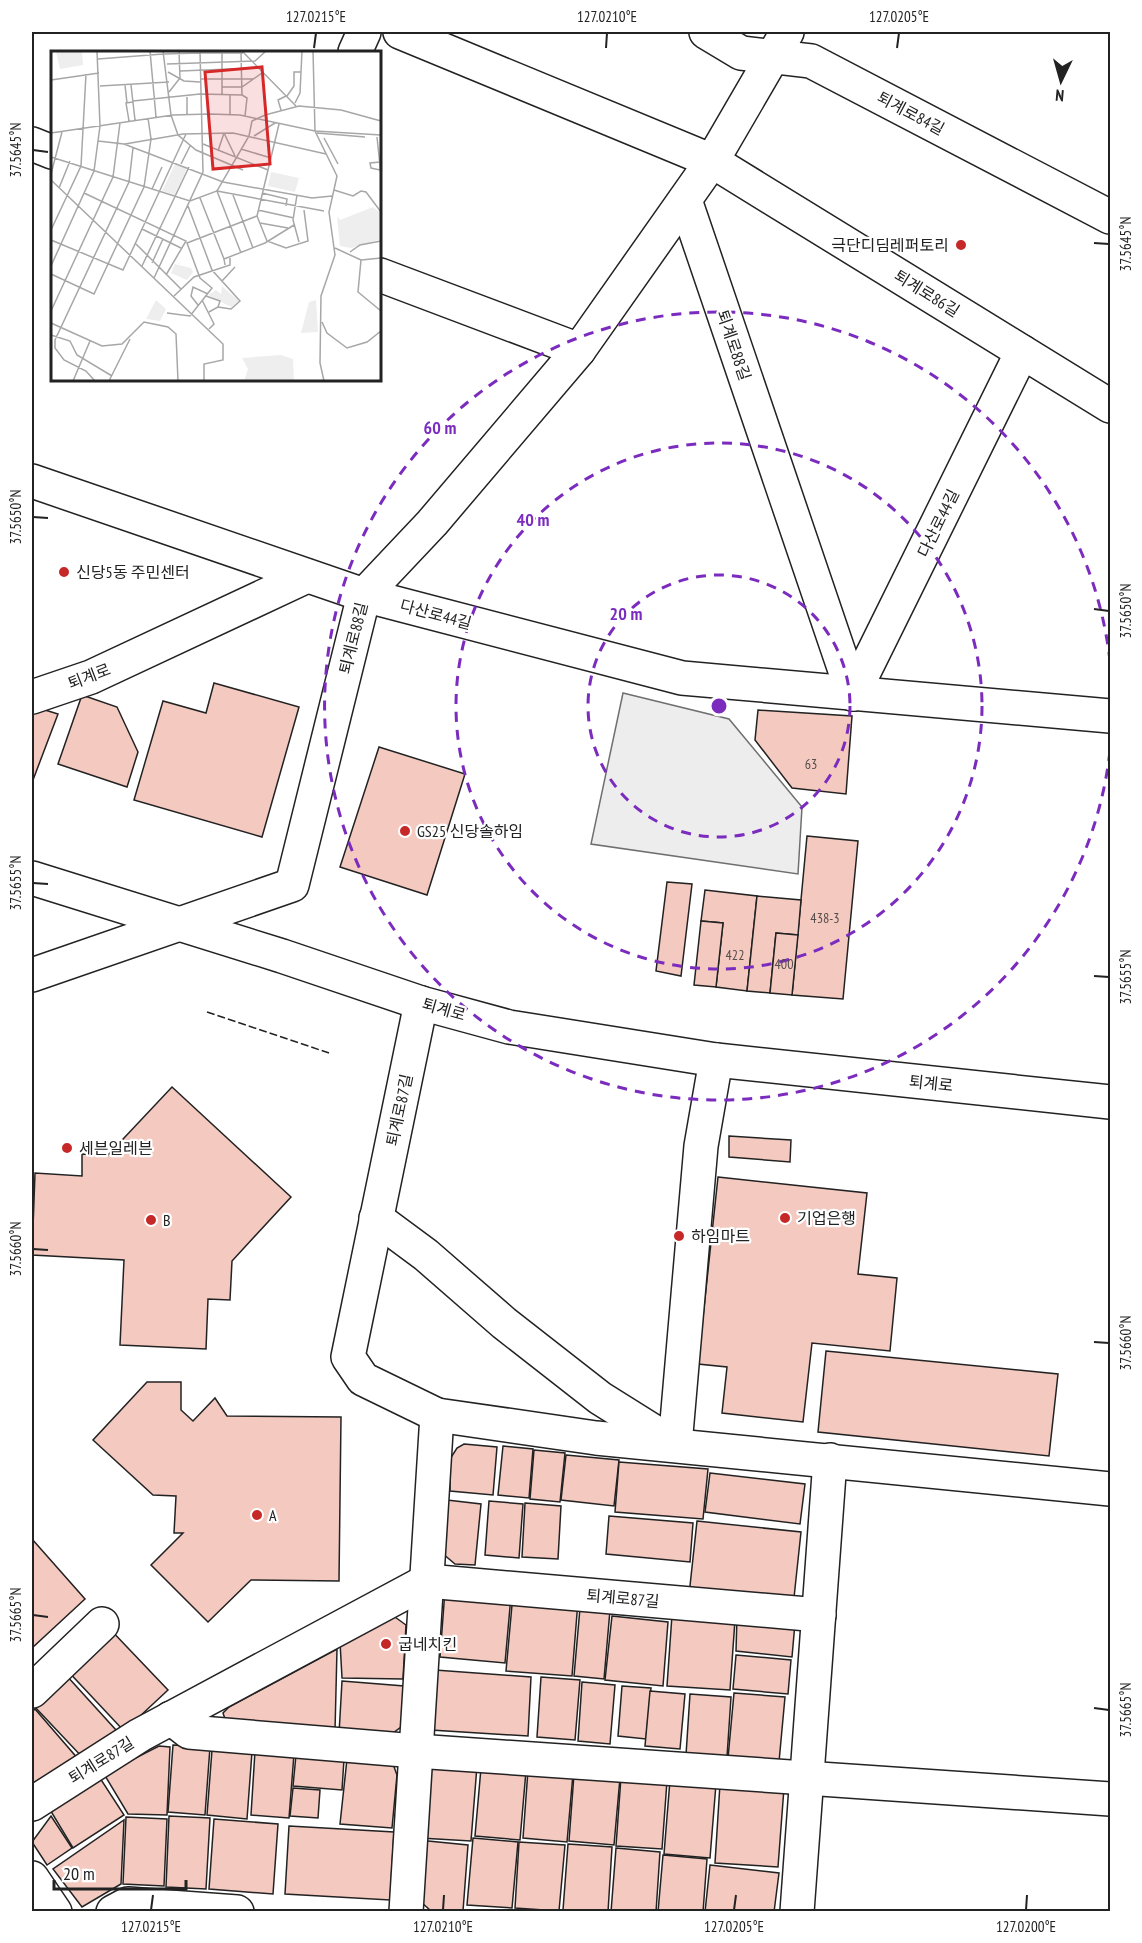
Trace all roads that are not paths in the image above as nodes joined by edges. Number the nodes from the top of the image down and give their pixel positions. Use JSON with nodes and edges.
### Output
{"nodes":[{"id":1,"x":364,"y":32,"type":"edge"},
{"id":2,"x":400,"y":32,"type":"edge"},
{"id":3,"x":706,"y":32,"type":"edge"},
{"id":4,"x":780,"y":45,"type":"edge"},
{"id":5,"x":355,"y":51,"type":"edge"},
{"id":6,"x":32,"y":144,"type":"edge"},
{"id":7,"x":51,"y":152,"type":"edge"},
{"id":8,"x":712,"y":161,"type":"junction"},
{"id":9,"x":685,"y":200,"type":"junction"},
{"id":10,"x":1110,"y":217,"type":"edge"},
{"id":11,"x":381,"y":274,"type":"edge"},
{"id":12,"x":579,"y":350,"type":"junction"},
{"id":13,"x":1022,"y":352,"type":"junction"},
{"id":14,"x":1110,"y":406,"type":"edge"},
{"id":15,"x":32,"y":481,"type":"edge"},
{"id":16,"x":307,"y":576,"type":"junction"},
{"id":17,"x":364,"y":595,"type":"junction"},
{"id":18,"x":853,"y":694,"type":"junction"},
{"id":19,"x":32,"y":696,"type":"edge"},
{"id":20,"x":1110,"y":716,"type":"edge"},
{"id":21,"x":32,"y":878,"type":"edge"},
{"id":22,"x":181,"y":924,"type":"junction"},
{"id":23,"x":32,"y":975,"type":"edge"},
{"id":24,"x":421,"y":1002,"type":"junction"},
{"id":25,"x":716,"y":1060,"type":"junction"},
{"id":26,"x":1110,"y":1102,"type":"edge"},
{"id":27,"x":376,"y":1218,"type":"junction"},
{"id":28,"x":437,"y":1415,"type":"junction"},
{"id":29,"x":675,"y":1445,"type":"junction"},
{"id":30,"x":830,"y":1460,"type":"junction"},
{"id":31,"x":1110,"y":1490,"type":"edge"},
{"id":32,"x":427,"y":1581,"type":"junction"},
{"id":33,"x":819,"y":1615,"type":"junction"},
{"id":34,"x":102,"y":1624,"type":"dead end"},
{"id":35,"x":32,"y":1690,"type":"edge"},
{"id":36,"x":171,"y":1718,"type":"junction"},
{"id":37,"x":416,"y":1751,"type":"junction"},
{"id":38,"x":807,"y":1778,"type":"junction"},
{"id":39,"x":1110,"y":1799,"type":"edge"},
{"id":40,"x":32,"y":1804,"type":"edge"},
{"id":41,"x":32,"y":1878,"type":"edge"},
{"id":42,"x":55,"y":1911,"type":"edge"},
{"id":43,"x":113,"y":1911,"type":"edge"},
{"id":44,"x":237,"y":1911,"type":"edge"},
{"id":45,"x":406,"y":1911,"type":"edge"},
{"id":46,"x":797,"y":1911,"type":"edge"}],
"edges":[{"from":1,"to":5,"type":"street"},
{"from":2,"to":8,"type":"street"},
{"from":3,"to":4,"type":"street","name":"퇴계로84길"},
{"from":4,"to":8,"type":"street","name":"퇴계로88길"},
{"from":4,"to":10,"type":"street","name":"퇴계로84길"},
{"from":6,"to":7,"type":"street"},
{"from":8,"to":9,"type":"street","name":"퇴계로88길"},
{"from":8,"to":13,"type":"street","name":"퇴계로86길"},
{"from":9,"to":12,"type":"street","name":"퇴계로88길"},
{"from":9,"to":18,"type":"street","name":"퇴계로88길"},
{"from":11,"to":12,"type":"street"},
{"from":12,"to":17,"type":"street","name":"퇴계로88길"},
{"from":13,"to":14,"type":"street","name":"퇴계로86길"},
{"from":13,"to":18,"type":"street","name":"다산로44길"},
{"from":15,"to":16,"type":"street","name":"다산로44길"},
{"from":16,"to":17,"type":"street","name":"다산로44길"},
{"from":16,"to":19,"type":"street","name":"퇴계로"},
{"from":17,"to":18,"type":"street","name":"다산로44길"},
{"from":17,"to":22,"type":"street","name":"퇴계로88길"},
{"from":18,"to":20,"type":"street","name":"다산로44길"},
{"from":21,"to":22,"type":"street","name":"퇴계로"},
{"from":22,"to":23,"type":"street"},
{"from":22,"to":24,"type":"street","name":"퇴계로"},
{"from":24,"to":25,"type":"street","name":"퇴계로"},
{"from":24,"to":27,"type":"street","name":"퇴계로87길"},
{"from":25,"to":26,"type":"street","name":"퇴계로"},
{"from":25,"to":29,"type":"street"},
{"from":27,"to":28,"type":"street","name":"퇴계로87길"},
{"from":27,"to":29,"type":"street","name":"퇴계로87길"},
{"from":28,"to":29,"type":"street","name":"퇴계로87길"},
{"from":28,"to":32,"type":"street"},
{"from":29,"to":30,"type":"street","name":"퇴계로87길"},
{"from":30,"to":31,"type":"street","name":"퇴계로87길"},
{"from":30,"to":33,"type":"street"},
{"from":32,"to":33,"type":"street","name":"퇴계로87길"},
{"from":32,"to":36,"type":"street","name":"퇴계로87길"},
{"from":32,"to":37,"type":"street"},
{"from":33,"to":38,"type":"street"},
{"from":34,"to":35,"type":"street"},
{"from":36,"to":37,"type":"street"},
{"from":36,"to":40,"type":"street","name":"퇴계로87길"},
{"from":37,"to":38,"type":"street"},
{"from":37,"to":45,"type":"street"},
{"from":38,"to":39,"type":"street"},
{"from":38,"to":46,"type":"street"},
{"from":41,"to":42,"type":"street"},
{"from":43,"to":44,"type":"street"}]}
